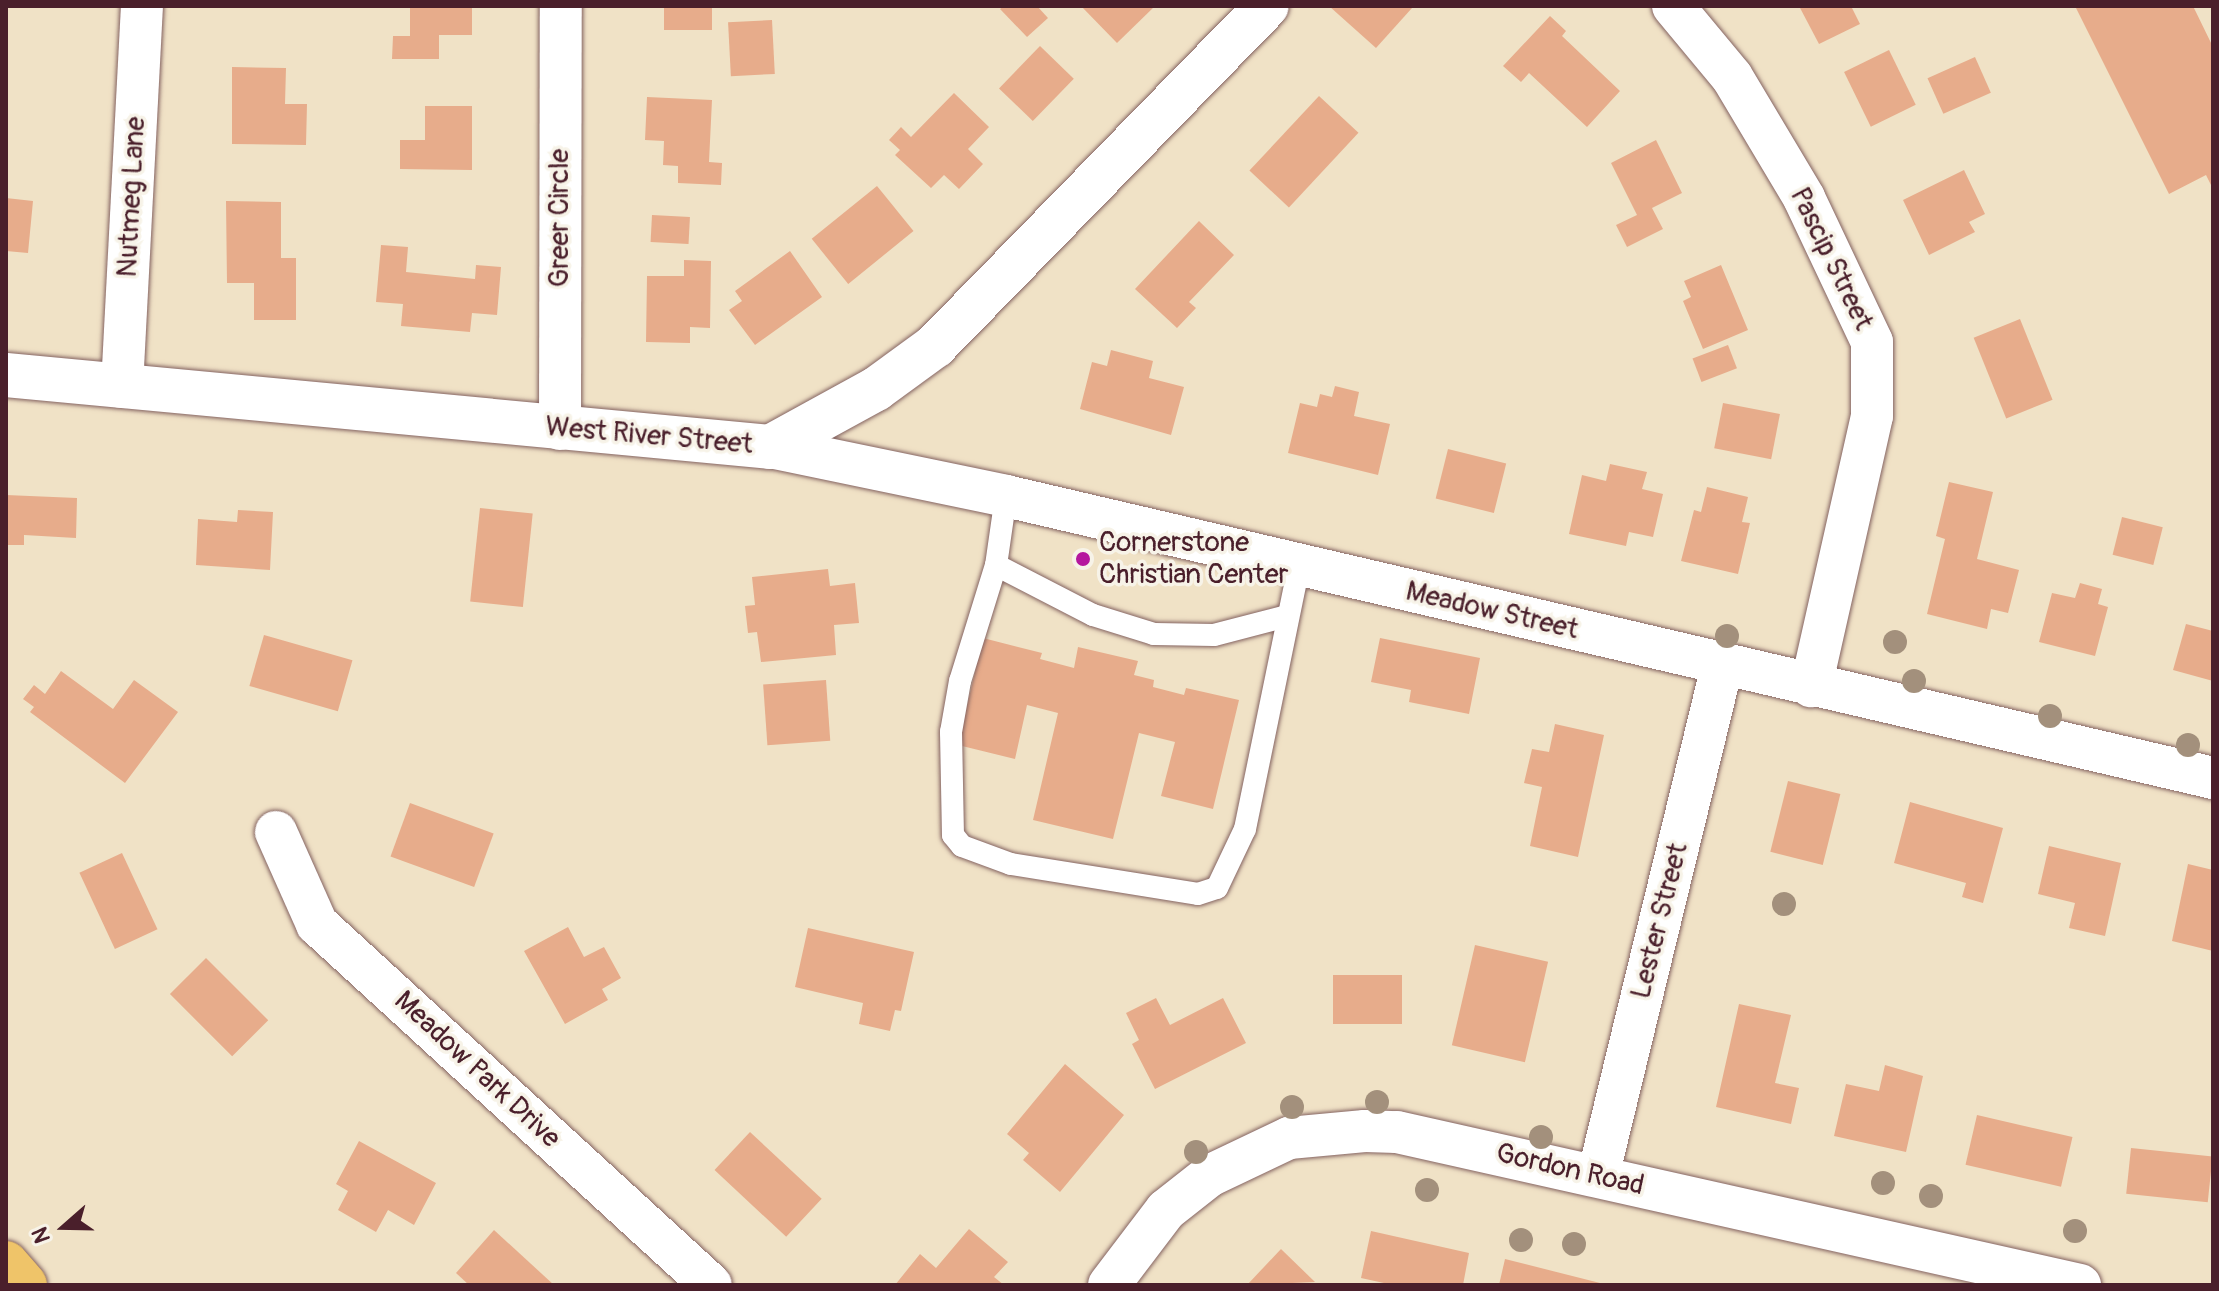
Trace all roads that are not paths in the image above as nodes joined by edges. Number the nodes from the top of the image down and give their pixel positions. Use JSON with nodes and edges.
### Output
{"nodes":[{"id":1,"x":142,"y":6,"type":"edge"},
{"id":2,"x":561,"y":6,"type":"edge"},
{"id":3,"x":1267,"y":6,"type":"edge"},
{"id":4,"x":1673,"y":6,"type":"edge"},
{"id":5,"x":6,"y":375,"type":"edge"},
{"id":6,"x":122,"y":387,"type":"junction"},
{"id":7,"x":560,"y":429,"type":"junction"},
{"id":8,"x":770,"y":447,"type":"junction"},
{"id":9,"x":1006,"y":496,"type":"junction"},
{"id":10,"x":996,"y":565,"type":"junction"},
{"id":11,"x":1299,"y":565,"type":"junction"},
{"id":12,"x":1287,"y":616,"type":"junction"},
{"id":13,"x":1722,"y":666,"type":"junction"},
{"id":14,"x":1811,"y":686,"type":"junction"},
{"id":15,"x":2213,"y":778,"type":"edge"},
{"id":16,"x":276,"y":832,"type":"dead end"},
{"id":17,"x":1598,"y":1176,"type":"junction"},
{"id":18,"x":6,"y":1263,"type":"edge"},
{"id":19,"x":2057,"y":1284,"type":"edge"},
{"id":20,"x":25,"y":1285,"type":"edge"},
{"id":21,"x":711,"y":1285,"type":"edge"},
{"id":22,"x":1109,"y":1285,"type":"edge"}],
"edges":[{"from":1,"to":6,"type":"street","name":"Nutmeg Lane"},
{"from":2,"to":7,"type":"street","name":"Greer Circle"},
{"from":3,"to":8,"type":"street","name":"West River Street"},
{"from":4,"to":14,"type":"street","name":"Pascip Street"},
{"from":5,"to":6,"type":"street","name":"West River Street"},
{"from":6,"to":7,"type":"street","name":"West River Street"},
{"from":7,"to":8,"type":"street","name":"West River Street"},
{"from":8,"to":9,"type":"street","name":"Meadow Street"},
{"from":9,"to":10,"type":"lane"},
{"from":9,"to":11,"type":"street","name":"Meadow Street"},
{"from":10,"to":12,"type":"lane"},
{"from":10,"to":12,"type":"lane"},
{"from":11,"to":12,"type":"lane"},
{"from":11,"to":13,"type":"street","name":"Meadow Street"},
{"from":13,"to":14,"type":"street","name":"Meadow Street"},
{"from":13,"to":17,"type":"street","name":"Lester Street"},
{"from":14,"to":15,"type":"street","name":"Meadow Street"},
{"from":16,"to":21,"type":"street","name":"Meadow Park Drive"},
{"from":17,"to":19,"type":"street","name":"Gordon Road"},
{"from":17,"to":22,"type":"street","name":"Gordon Road"},
{"from":18,"to":20,"type":"highway"}]}
